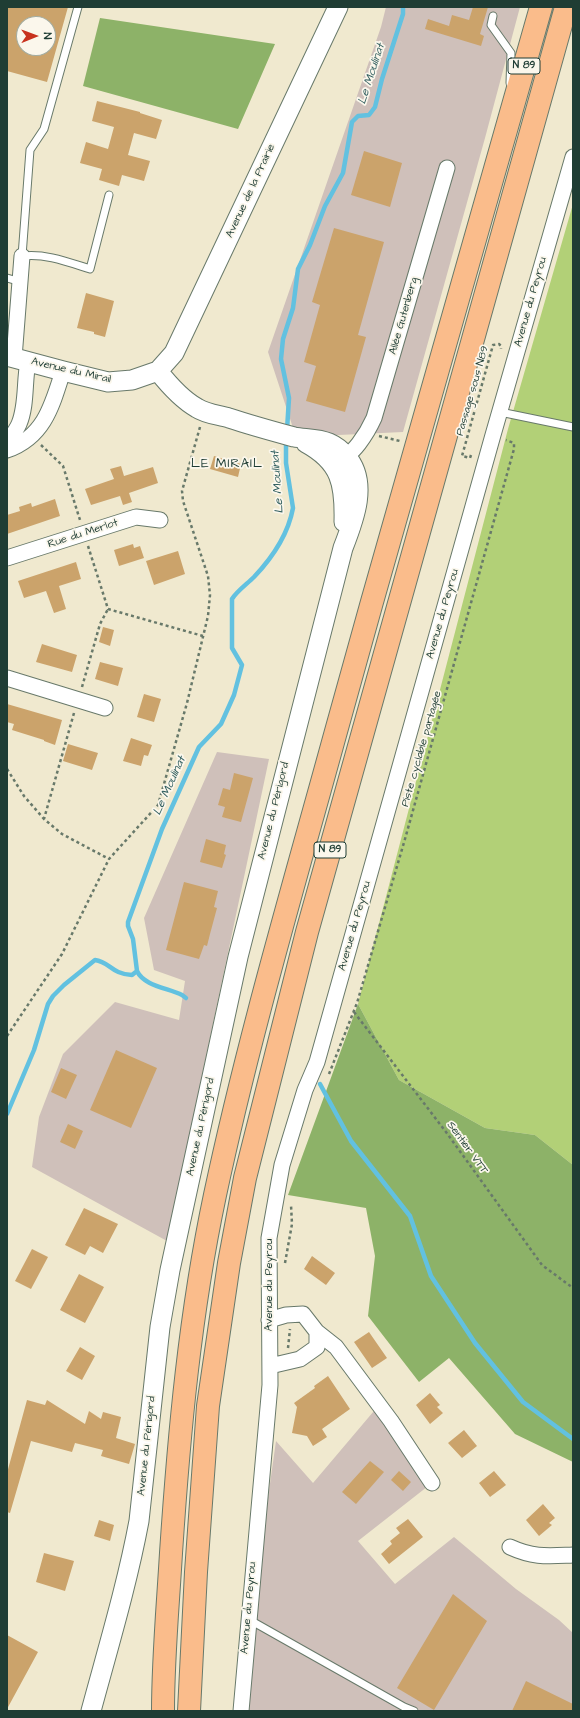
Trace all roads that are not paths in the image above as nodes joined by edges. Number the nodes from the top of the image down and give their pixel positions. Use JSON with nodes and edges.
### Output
{"nodes":[{"id":1,"x":78,"y":7,"type":"edge"},
{"id":2,"x":338,"y":7,"type":"edge"},
{"id":3,"x":541,"y":7,"type":"edge"},
{"id":4,"x":566,"y":7,"type":"edge"},
{"id":5,"x":493,"y":16,"type":"dead end"},
{"id":6,"x":508,"y":125,"type":"junction"},
{"id":7,"x":573,"y":157,"type":"edge"},
{"id":8,"x":447,"y":168,"type":"dead end"},
{"id":9,"x":109,"y":195,"type":"dead end"},
{"id":10,"x":22,"y":256,"type":"junction"},
{"id":11,"x":14,"y":280,"type":"edge"},
{"id":12,"x":16,"y":358,"type":"edge"},
{"id":13,"x":63,"y":371,"type":"junction"},
{"id":14,"x":158,"y":371,"type":"junction"},
{"id":15,"x":500,"y":412,"type":"junction"},
{"id":16,"x":573,"y":427,"type":"edge"},
{"id":17,"x":296,"y":437,"type":"junction"},
{"id":18,"x":7,"y":443,"type":"edge"},
{"id":19,"x":315,"y":448,"type":"junction"},
{"id":20,"x":7,"y":450,"type":"edge"},
{"id":21,"x":347,"y":457,"type":"junction"},
{"id":22,"x":340,"y":478,"type":"junction"},
{"id":23,"x":160,"y":520,"type":"dead end"},
{"id":24,"x":343,"y":548,"type":"junction"},
{"id":25,"x":7,"y":558,"type":"edge"},
{"id":26,"x":7,"y":678,"type":"edge"},
{"id":27,"x":106,"y":708,"type":"dead end"},
{"id":28,"x":269,"y":1320,"type":"junction"},
{"id":29,"x":317,"y":1332,"type":"junction"},
{"id":30,"x":270,"y":1366,"type":"junction"},
{"id":31,"x":432,"y":1483,"type":"dead end"},
{"id":32,"x":510,"y":1547,"type":"dead end"},
{"id":33,"x":573,"y":1555,"type":"edge"},
{"id":34,"x":248,"y":1619,"type":"junction"},
{"id":35,"x":91,"y":1711,"type":"edge"},
{"id":36,"x":163,"y":1711,"type":"edge"},
{"id":37,"x":189,"y":1711,"type":"edge"},
{"id":38,"x":241,"y":1711,"type":"edge"},
{"id":39,"x":414,"y":1711,"type":"edge"}],
"edges":[{"from":1,"to":10,"type":"lane"},
{"from":2,"to":14,"type":"street","name":"Avenue de la Prairie"},
{"from":3,"to":6,"type":"highway","number":"N 89"},
{"from":4,"to":37,"type":"highway","number":"N 89"},
{"from":5,"to":6,"type":"lane"},
{"from":6,"to":36,"type":"highway","number":"N 89"},
{"from":7,"to":15,"type":"street","name":"Avenue du Peyrou"},
{"from":8,"to":21,"type":"street","name":"Allée Gutenberg"},
{"from":9,"to":10,"type":"lane"},
{"from":10,"to":11,"type":"street"},
{"from":11,"to":12,"type":"street"},
{"from":12,"to":13,"type":"street","name":"Avenue du Mirail"},
{"from":12,"to":18,"type":"street"},
{"from":13,"to":14,"type":"street","name":"Avenue du Mirail"},
{"from":13,"to":20,"type":"street"},
{"from":14,"to":17,"type":"street","name":"Avenue du Périgord"},
{"from":15,"to":16,"type":"lane"},
{"from":15,"to":28,"type":"street","name":"Avenue du Peyrou"},
{"from":17,"to":19,"type":"street","name":"Avenue du Périgord"},
{"from":17,"to":21,"type":"street","name":"Avenue du Périgord"},
{"from":19,"to":21,"type":"street"},
{"from":19,"to":22,"type":"street","name":"Avenue du Périgord"},
{"from":21,"to":22,"type":"street"},
{"from":21,"to":24,"type":"street","name":"Avenue du Périgord"},
{"from":22,"to":24,"type":"street","name":"Avenue du Périgord"},
{"from":23,"to":25,"type":"street","name":"Rue du Merlot"},
{"from":24,"to":35,"type":"street","name":"Avenue du Périgord"},
{"from":26,"to":27,"type":"street"},
{"from":28,"to":29,"type":"street"},
{"from":28,"to":30,"type":"street","name":"Avenue du Peyrou"},
{"from":29,"to":30,"type":"street"},
{"from":29,"to":31,"type":"street"},
{"from":30,"to":34,"type":"street","name":"Avenue du Peyrou"},
{"from":32,"to":33,"type":"street"},
{"from":34,"to":38,"type":"street","name":"Avenue du Peyrou"},
{"from":34,"to":39,"type":"lane"}]}
